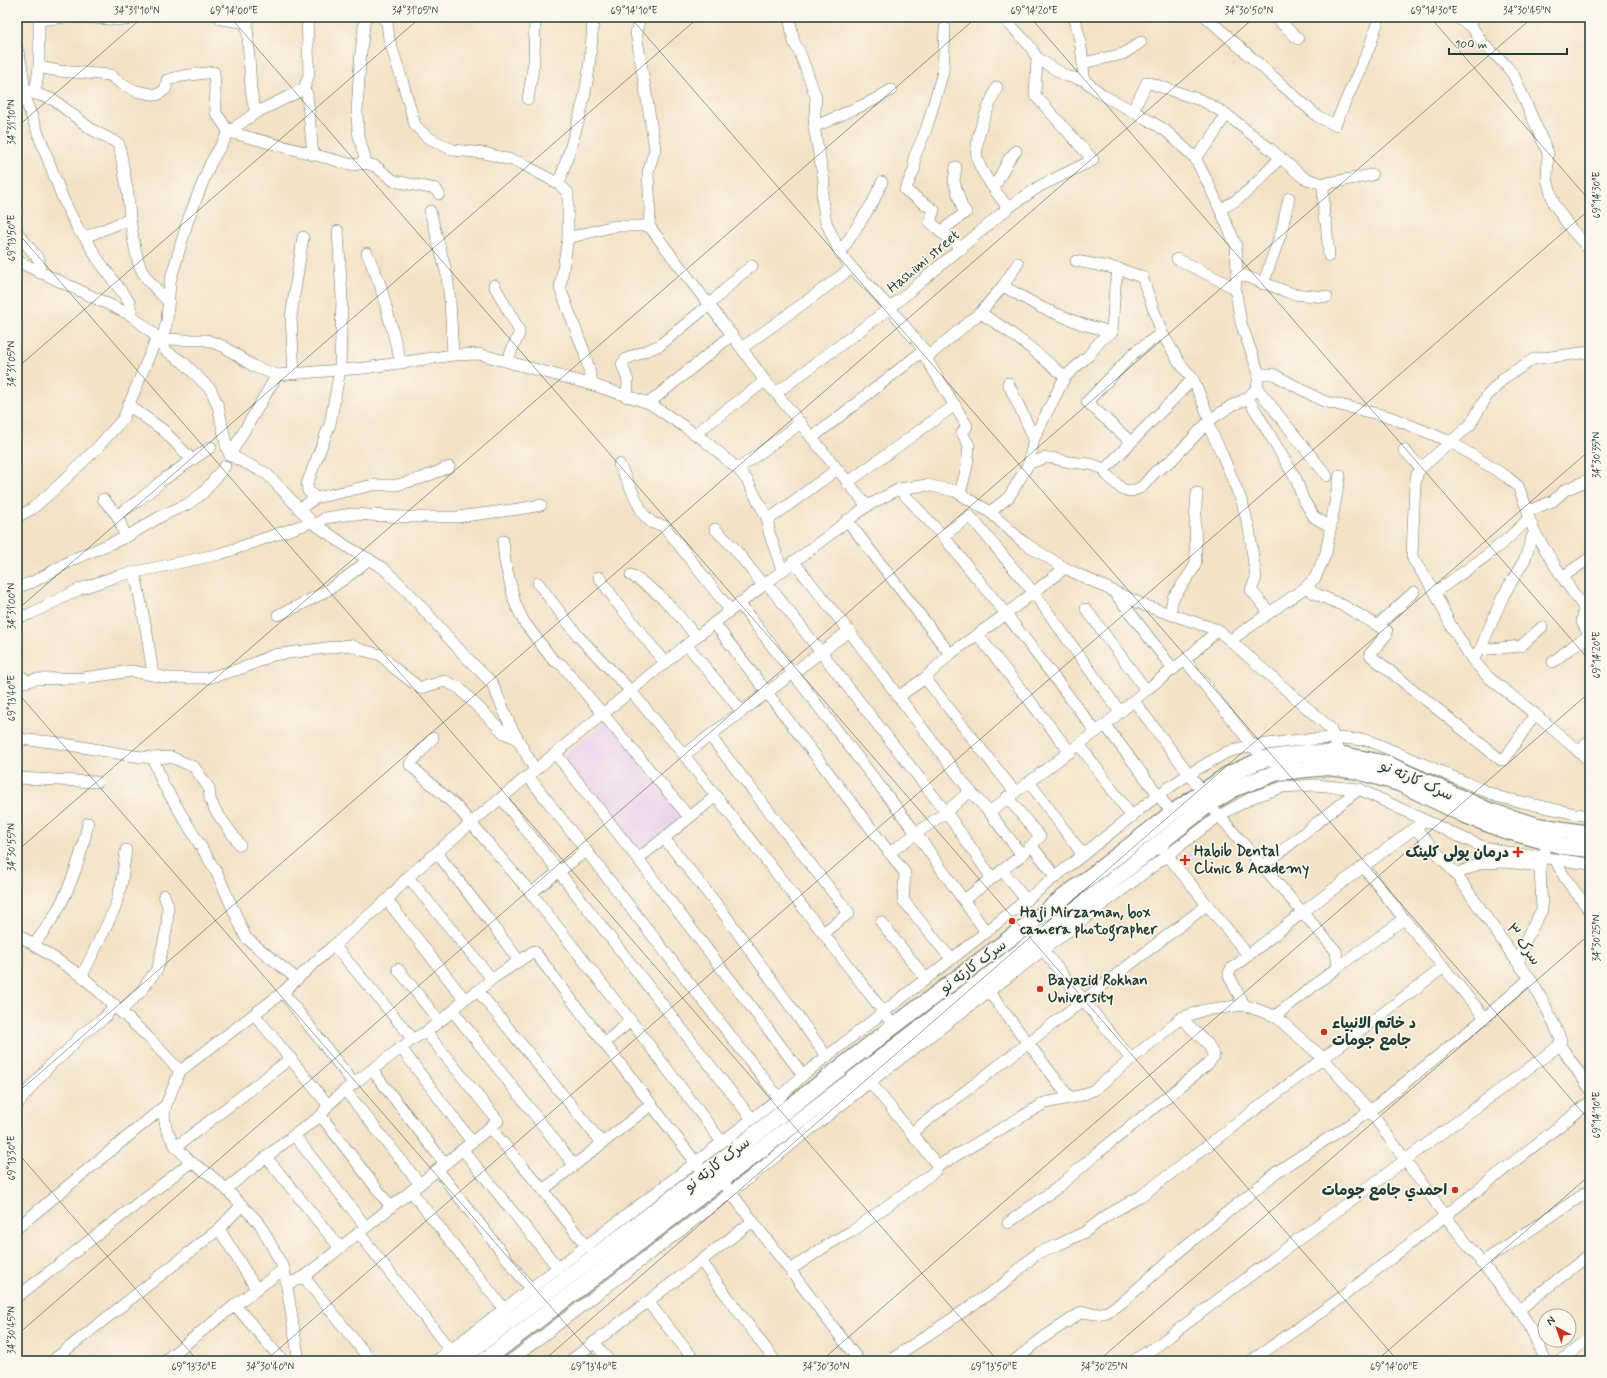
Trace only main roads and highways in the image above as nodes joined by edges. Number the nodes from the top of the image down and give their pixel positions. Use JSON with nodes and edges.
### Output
{"nodes":[{"id":1,"x":1210,"y":804,"type":"junction"},
{"id":2,"x":1590,"y":834,"type":"edge"},
{"id":3,"x":1590,"y":849,"type":"edge"},
{"id":4,"x":453,"y":1356,"type":"edge"},
{"id":5,"x":484,"y":1361,"type":"edge"}],
"edges":[{"from":1,"to":2,"type":"highway","name":"سرک کارته نو"},
{"from":1,"to":3,"type":"highway","name":"سرک کارته نو"},
{"from":1,"to":4,"type":"highway","name":"سرک کارته نو"},
{"from":1,"to":5,"type":"highway","name":"سرک کارته نو"}]}
